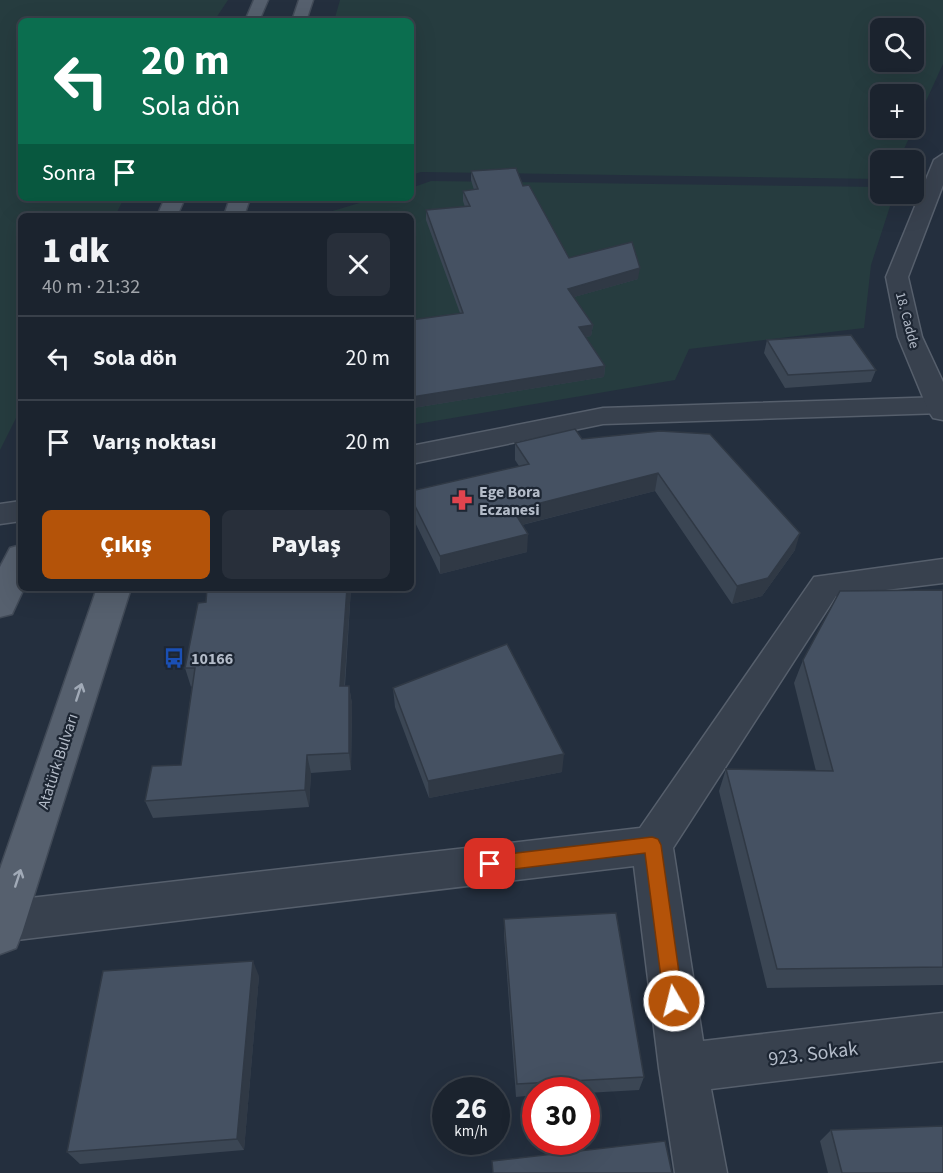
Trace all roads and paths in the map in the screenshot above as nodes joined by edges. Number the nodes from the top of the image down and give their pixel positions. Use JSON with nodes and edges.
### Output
{"nodes":[{"id":1,"x":261,"y":0,"type":"edge"},
{"id":2,"x":306,"y":0,"type":"edge"},
{"id":3,"x":253,"y":18,"type":"edge"},
{"id":4,"x":300,"y":18,"type":"edge"},
{"id":5,"x":943,"y":160,"type":"edge"},
{"id":6,"x":942,"y":407,"type":"edge"},
{"id":7,"x":414,"y":454,"type":"edge"},
{"id":8,"x":18,"y":511,"type":"edge"},
{"id":9,"x":0,"y":513,"type":"edge"},
{"id":10,"x":18,"y":563,"type":"edge"},
{"id":11,"x":943,"y":571,"type":"edge"},
{"id":12,"x":113,"y":591,"type":"edge"},
{"id":13,"x":0,"y":605,"type":"edge"},
{"id":14,"x":652,"y":845,"type":"junction"},
{"id":15,"x":2,"y":928,"type":"edge"},
{"id":16,"x":943,"y":1037,"type":"edge"},
{"id":17,"x":683,"y":1068,"type":"junction"},
{"id":18,"x":701,"y":1173,"type":"edge"}],
"edges":[{"from":1,"to":3,"type":"main road"},
{"from":2,"to":4,"type":"main road"},
{"from":5,"to":6,"type":"street","name":"18. Cadde"},
{"from":6,"to":7,"type":"street"},
{"from":8,"to":9,"type":"street"},
{"from":10,"to":13,"type":"main road"},
{"from":11,"to":14,"type":"street"},
{"from":15,"to":12,"type":"main road","name":"Atatürk Bulvarı","one_way":true},
{"from":14,"to":15,"type":"street"},
{"from":14,"to":17,"type":"street"},
{"from":16,"to":17,"type":"street","name":"923. Sokak"},
{"from":17,"to":18,"type":"street"}]}
